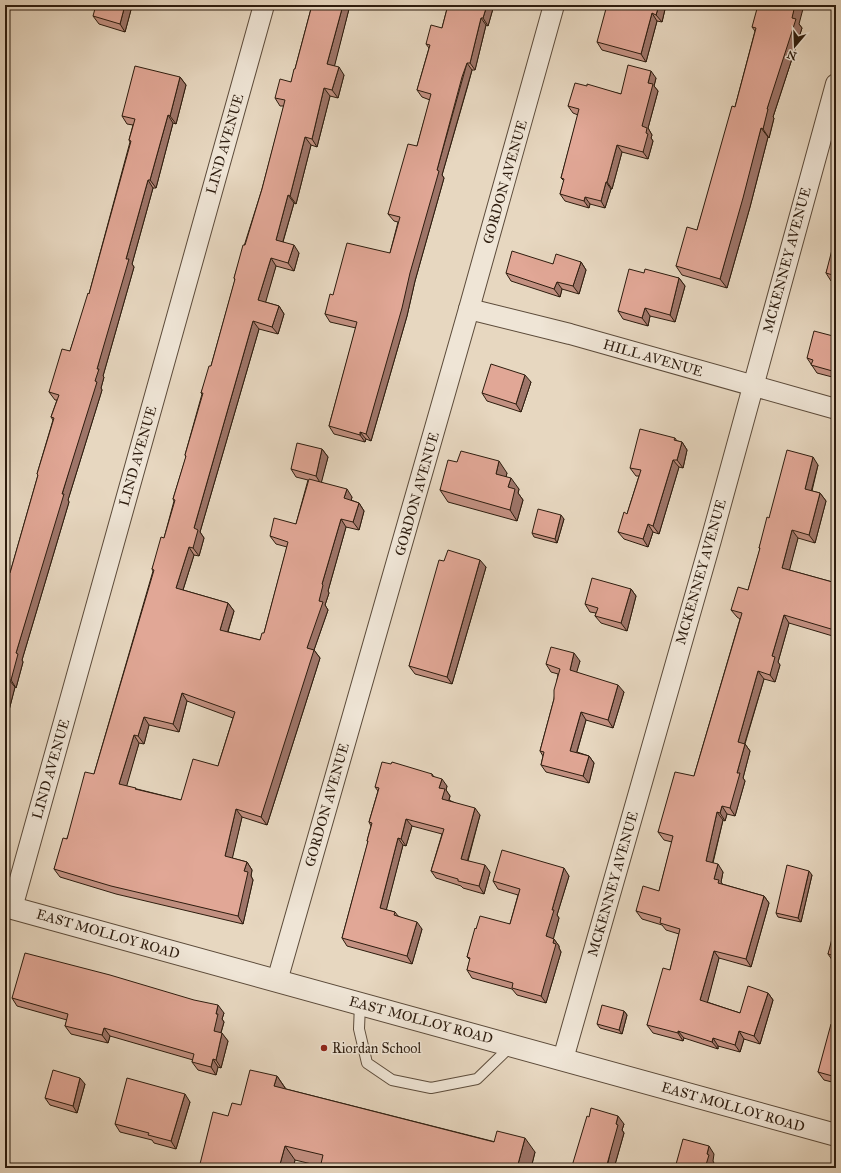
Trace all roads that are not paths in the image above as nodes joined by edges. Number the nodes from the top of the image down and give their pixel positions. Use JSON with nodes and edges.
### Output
{"nodes":[{"id":1,"x":264,"y":5,"type":"edge"},
{"id":2,"x":554,"y":5,"type":"edge"},
{"id":3,"x":836,"y":84,"type":"edge"},
{"id":4,"x":470,"y":309,"type":"junction"},
{"id":5,"x":752,"y":386,"type":"junction"},
{"id":6,"x":836,"y":409,"type":"edge"},
{"id":7,"x":9,"y":907,"type":"edge"},
{"id":8,"x":277,"y":981,"type":"junction"},
{"id":9,"x":360,"y":1004,"type":"junction"},
{"id":10,"x":512,"y":1045,"type":"junction"},
{"id":11,"x":563,"y":1060,"type":"junction"},
{"id":12,"x":836,"y":1135,"type":"edge"}],
"edges":[{"from":1,"to":7,"type":"street","name":"LIND AVENUE"},
{"from":2,"to":4,"type":"street","name":"GORDON AVENUE"},
{"from":3,"to":5,"type":"street","name":"MCKENNEY AVENUE"},
{"from":4,"to":5,"type":"street","name":"HILL AVENUE"},
{"from":4,"to":8,"type":"street","name":"GORDON AVENUE"},
{"from":5,"to":6,"type":"street","name":"HILL AVENUE"},
{"from":5,"to":11,"type":"street","name":"MCKENNEY AVENUE"},
{"from":7,"to":8,"type":"street","name":"EAST MOLLOY ROAD"},
{"from":8,"to":9,"type":"street","name":"EAST MOLLOY ROAD"},
{"from":9,"to":10,"type":"street","name":"EAST MOLLOY ROAD"},
{"from":9,"to":10,"type":"lane"},
{"from":10,"to":11,"type":"street","name":"EAST MOLLOY ROAD"},
{"from":11,"to":12,"type":"street","name":"EAST MOLLOY ROAD"}]}
